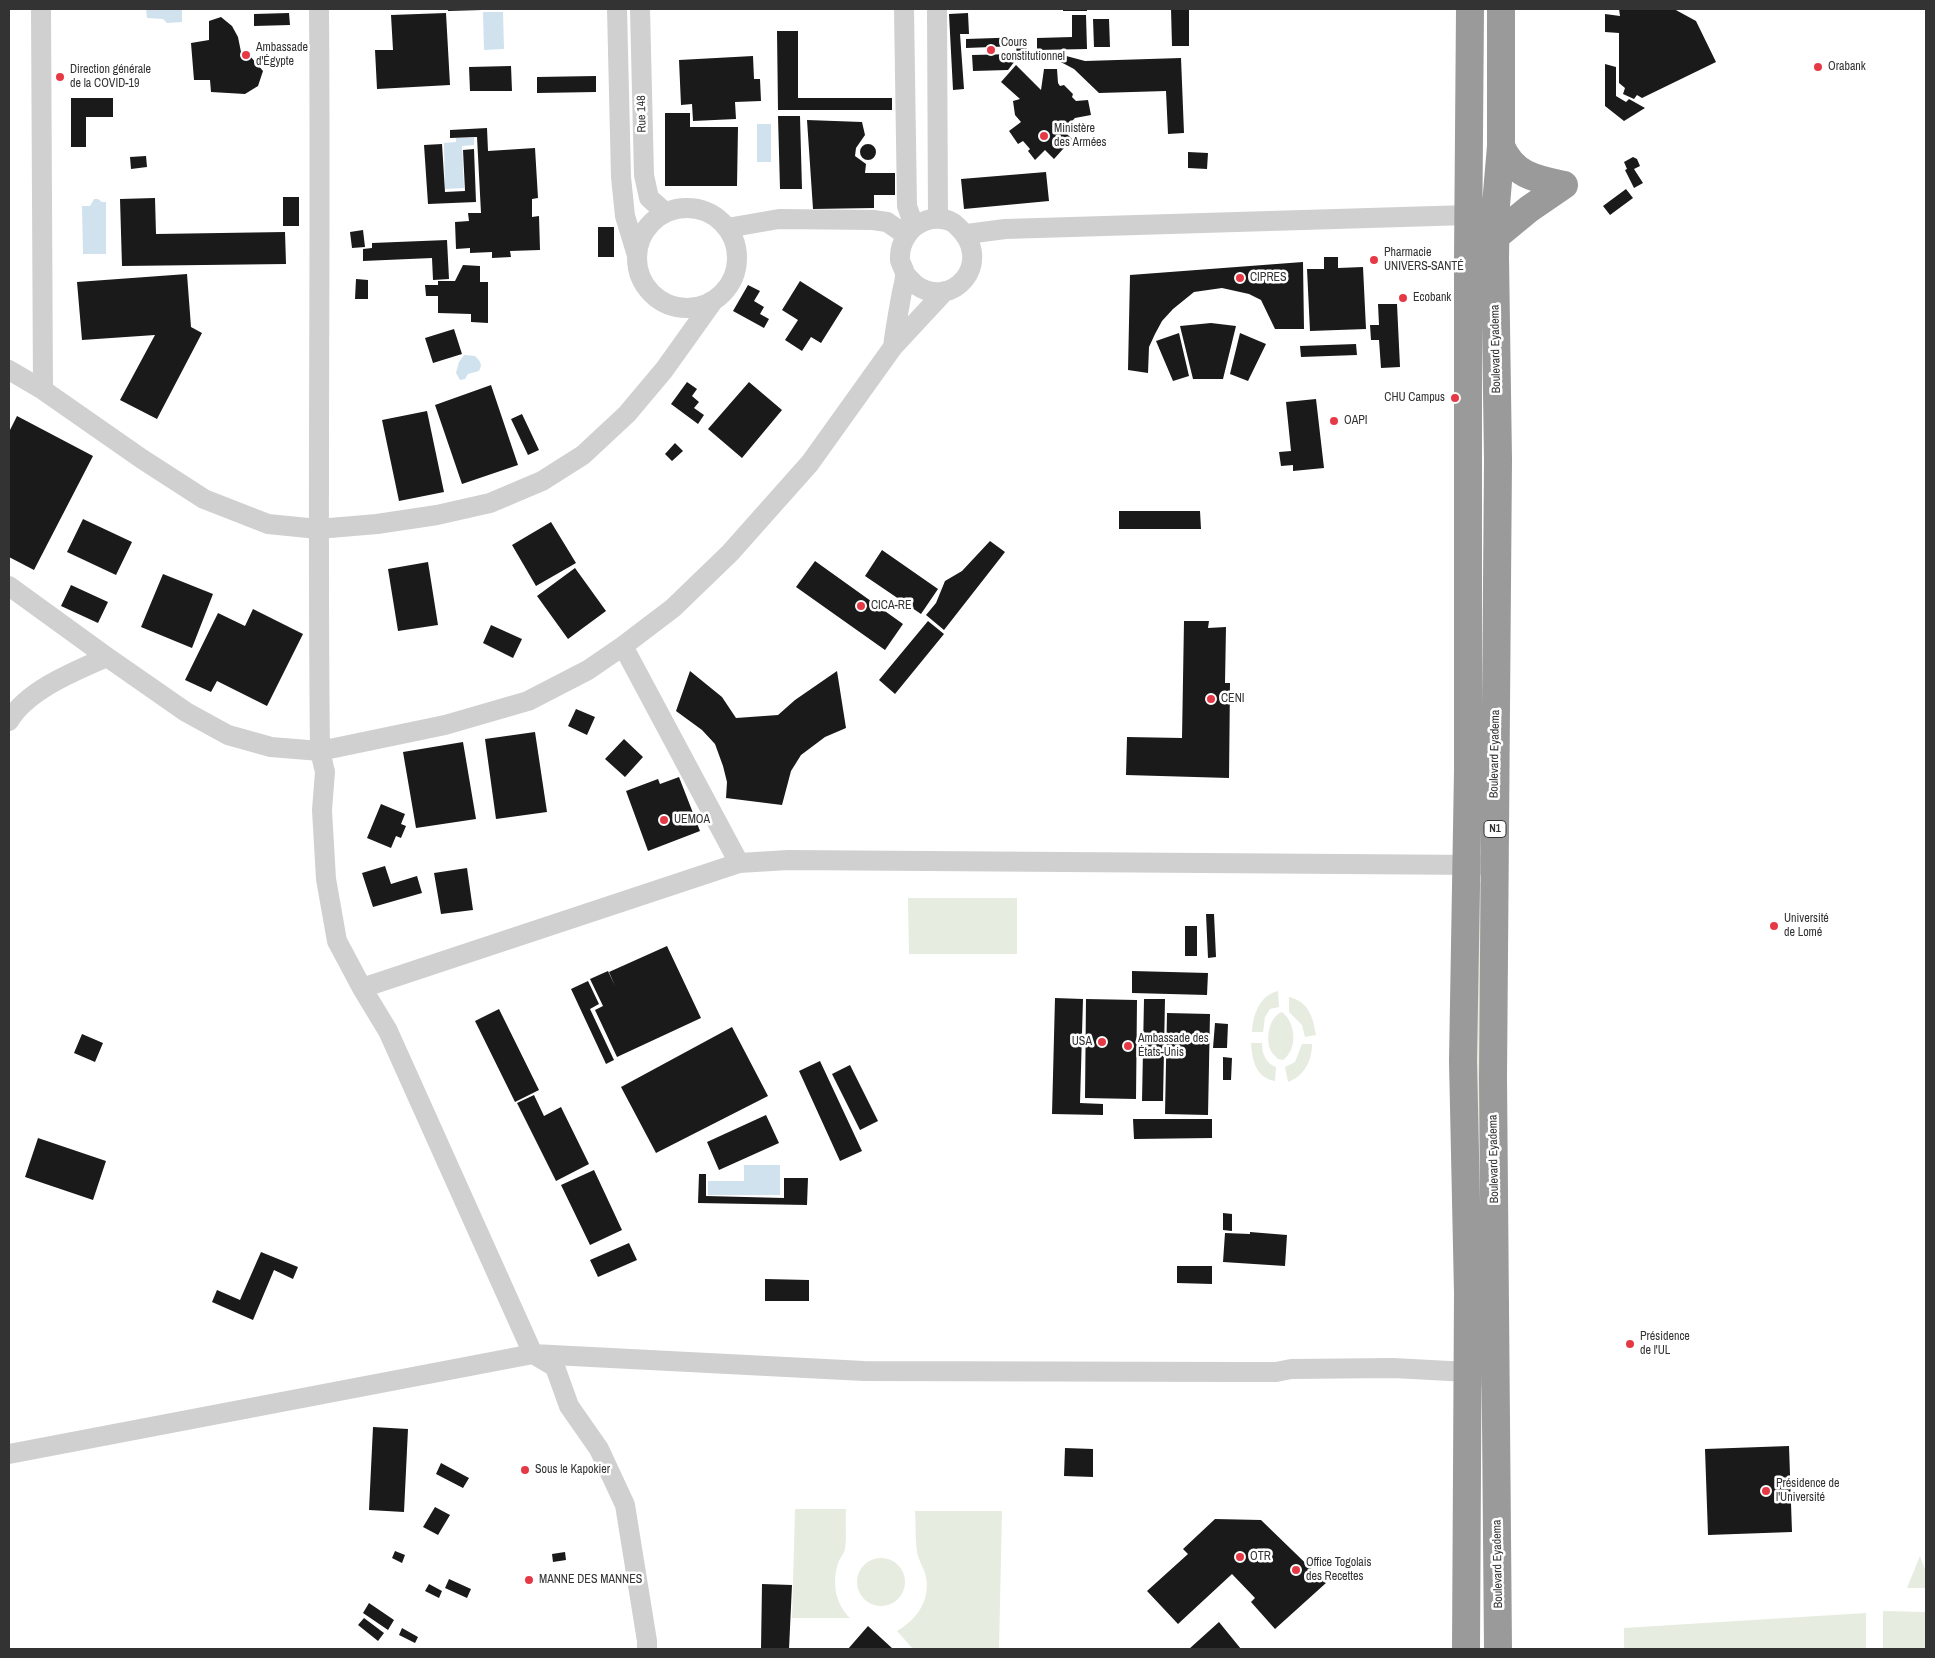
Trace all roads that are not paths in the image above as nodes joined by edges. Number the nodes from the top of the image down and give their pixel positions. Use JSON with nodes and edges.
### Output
{"nodes":[{"id":1,"x":41,"y":9,"type":"edge"},
{"id":2,"x":319,"y":9,"type":"edge"},
{"id":3,"x":617,"y":9,"type":"edge"},
{"id":4,"x":640,"y":9,"type":"edge"},
{"id":5,"x":904,"y":9,"type":"edge"},
{"id":6,"x":937,"y":9,"type":"edge"},
{"id":7,"x":1470,"y":9,"type":"edge"},
{"id":8,"x":1500,"y":9,"type":"edge"},
{"id":9,"x":1501,"y":146,"type":"junction"},
{"id":10,"x":1496,"y":205,"type":"junction"},
{"id":11,"x":665,"y":212,"type":"junction"},
{"id":12,"x":1468,"y":215,"type":"junction"},
{"id":13,"x":938,"y":218,"type":"junction"},
{"id":14,"x":727,"y":228,"type":"junction"},
{"id":15,"x":910,"y":231,"type":"junction"},
{"id":16,"x":967,"y":234,"type":"junction"},
{"id":17,"x":1495,"y":237,"type":"junction"},
{"id":18,"x":636,"y":252,"type":"junction"},
{"id":19,"x":905,"y":274,"type":"junction"},
{"id":20,"x":945,"y":291,"type":"junction"},
{"id":21,"x":714,"y":300,"type":"junction"},
{"id":22,"x":893,"y":346,"type":"junction"},
{"id":23,"x":9,"y":370,"type":"edge"},
{"id":24,"x":44,"y":390,"type":"junction"},
{"id":25,"x":318,"y":529,"type":"junction"},
{"id":26,"x":9,"y":586,"type":"edge"},
{"id":27,"x":623,"y":646,"type":"junction"},
{"id":28,"x":107,"y":658,"type":"junction"},
{"id":29,"x":9,"y":720,"type":"edge"},
{"id":30,"x":320,"y":751,"type":"junction"},
{"id":31,"x":739,"y":863,"type":"junction"},
{"id":32,"x":1466,"y":864,"type":"junction"},
{"id":33,"x":1494,"y":865,"type":"junction"},
{"id":34,"x":362,"y":988,"type":"junction"},
{"id":35,"x":533,"y":1354,"type":"junction"},
{"id":36,"x":1468,"y":1372,"type":"junction"},
{"id":37,"x":1496,"y":1381,"type":"junction"},
{"id":38,"x":9,"y":1454,"type":"edge"},
{"id":39,"x":647,"y":1649,"type":"edge"},
{"id":40,"x":1466,"y":1649,"type":"edge"},
{"id":41,"x":1498,"y":1649,"type":"edge"}],
"edges":[{"from":1,"to":24,"type":"street"},
{"from":2,"to":25,"type":"street"},
{"from":3,"to":18,"type":"street"},
{"from":4,"to":11,"type":"street","name":"Rue 148"},
{"from":5,"to":15,"type":"street"},
{"from":6,"to":13,"type":"street"},
{"from":7,"to":12,"type":"highway","number":"N1"},
{"from":8,"to":9,"type":"highway","name":"Boulevard Eyadema","number":"N1"},
{"from":9,"to":10,"type":"highway","name":"Boulevard Eyadema","number":"N1"},
{"from":9,"to":17,"type":"highway"},
{"from":10,"to":12,"type":"street"},
{"from":10,"to":17,"type":"highway","name":"Boulevard Eyadema","number":"N1"},
{"from":11,"to":14,"type":"street"},
{"from":11,"to":18,"type":"street"},
{"from":12,"to":16,"type":"street"},
{"from":12,"to":32,"type":"highway","number":"N1"},
{"from":13,"to":15,"type":"street"},
{"from":13,"to":16,"type":"street"},
{"from":14,"to":15,"type":"street"},
{"from":14,"to":21,"type":"street"},
{"from":15,"to":19,"type":"street"},
{"from":16,"to":20,"type":"street"},
{"from":17,"to":33,"type":"highway","name":"Boulevard Eyadema","number":"N1"},
{"from":18,"to":21,"type":"street"},
{"from":19,"to":20,"type":"street"},
{"from":19,"to":22,"type":"street"},
{"from":20,"to":22,"type":"street"},
{"from":21,"to":25,"type":"street"},
{"from":22,"to":27,"type":"street"},
{"from":23,"to":24,"type":"street"},
{"from":24,"to":25,"type":"street"},
{"from":25,"to":30,"type":"street"},
{"from":26,"to":28,"type":"street"},
{"from":27,"to":30,"type":"street"},
{"from":27,"to":31,"type":"street"},
{"from":28,"to":29,"type":"street"},
{"from":28,"to":30,"type":"street"},
{"from":30,"to":34,"type":"street"},
{"from":31,"to":32,"type":"street"},
{"from":31,"to":34,"type":"street"},
{"from":32,"to":33,"type":"street"},
{"from":32,"to":36,"type":"highway","number":"N1"},
{"from":33,"to":37,"type":"highway","name":"Boulevard Eyadema","number":"N1"},
{"from":34,"to":35,"type":"street"},
{"from":35,"to":36,"type":"street"},
{"from":35,"to":38,"type":"street"},
{"from":35,"to":39,"type":"street"},
{"from":36,"to":37,"type":"street"},
{"from":36,"to":40,"type":"highway","number":"N1"},
{"from":37,"to":41,"type":"highway","name":"Boulevard Eyadema","number":"N1"}]}
